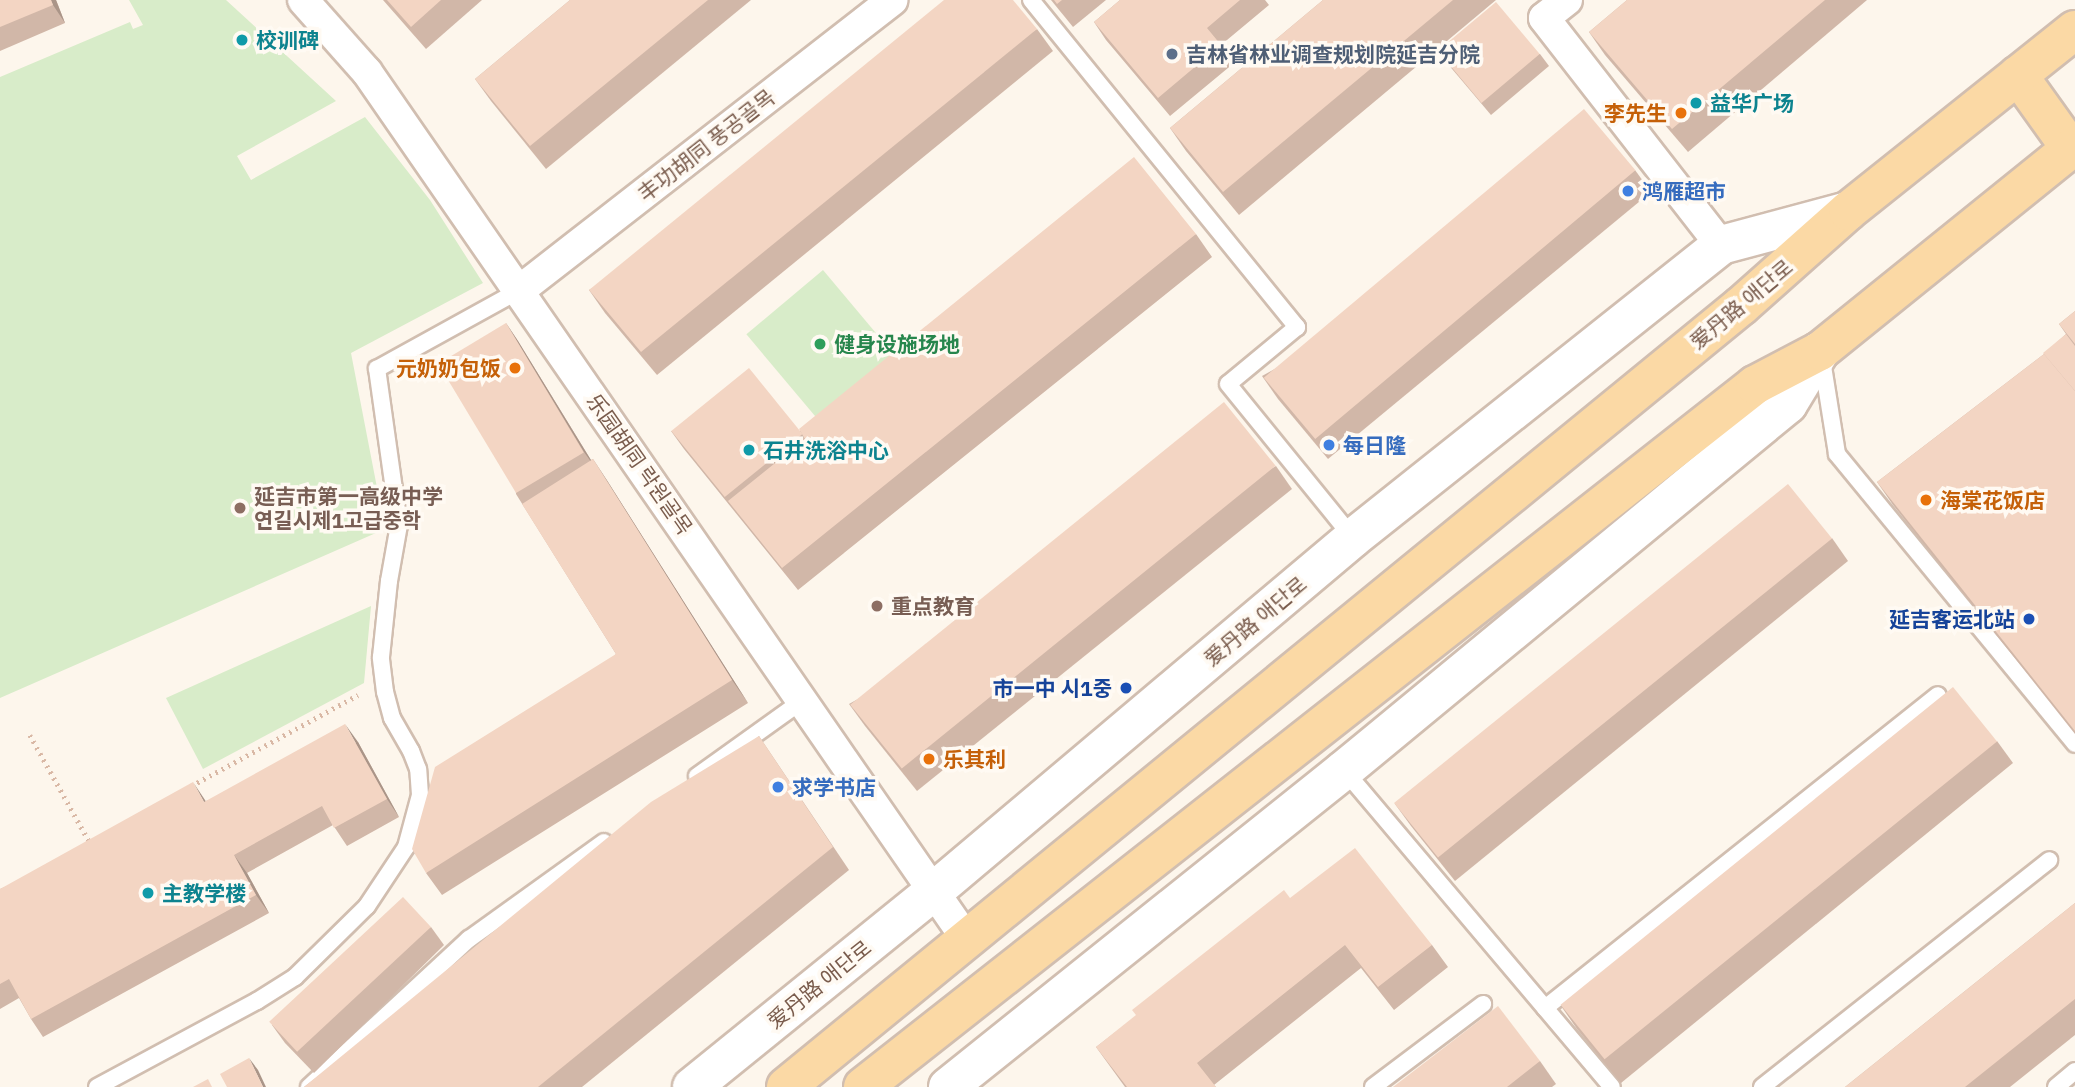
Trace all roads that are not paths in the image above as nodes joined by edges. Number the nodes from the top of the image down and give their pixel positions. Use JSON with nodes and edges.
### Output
{"nodes":[{"id":1,"x":303,"y":0,"type":"edge"},
{"id":2,"x":892,"y":0,"type":"edge"},
{"id":3,"x":1031,"y":0,"type":"edge"},
{"id":4,"x":1567,"y":0,"type":"edge"},
{"id":5,"x":2075,"y":30,"type":"edge"},
{"id":6,"x":2018,"y":75,"type":"junction"},
{"id":7,"x":2073,"y":147,"type":"edge"},
{"id":8,"x":1848,"y":211,"type":"junction"},
{"id":9,"x":1721,"y":245,"type":"junction"},
{"id":10,"x":520,"y":290,"type":"junction"},
{"id":11,"x":1820,"y":351,"type":"junction"},
{"id":12,"x":1353,"y":538,"type":"junction"},
{"id":13,"x":1938,"y":695,"type":"edge"},
{"id":14,"x":803,"y":700,"type":"junction"},
{"id":15,"x":2075,"y":744,"type":"edge"},
{"id":16,"x":1344,"y":770,"type":"junction"},
{"id":17,"x":680,"y":788,"type":"edge"},
{"id":18,"x":614,"y":835,"type":"edge"},
{"id":19,"x":2049,"y":860,"type":"dead end"},
{"id":20,"x":933,"y":892,"type":"junction"},
{"id":21,"x":965,"y":937,"type":"junction"},
{"id":22,"x":1483,"y":1004,"type":"dead end"},
{"id":23,"x":1545,"y":1008,"type":"junction"},
{"id":24,"x":2075,"y":1071,"type":"edge"},
{"id":25,"x":97,"y":1087,"type":"edge"},
{"id":26,"x":309,"y":1087,"type":"edge"},
{"id":27,"x":692,"y":1087,"type":"edge"},
{"id":28,"x":786,"y":1087,"type":"edge"},
{"id":29,"x":863,"y":1087,"type":"edge"},
{"id":30,"x":948,"y":1087,"type":"edge"},
{"id":31,"x":1373,"y":1087,"type":"edge"},
{"id":32,"x":1612,"y":1087,"type":"edge"},
{"id":33,"x":1762,"y":1087,"type":"edge"},
{"id":34,"x":2056,"y":1087,"type":"edge"}],
"edges":[{"from":1,"to":10,"type":"street","name":"乐园胡同 락원골목"},
{"from":2,"to":10,"type":"street","name":"丰功胡同 풍공골목"},
{"from":3,"to":12,"type":"lane"},
{"from":4,"to":9,"type":"street"},
{"from":5,"to":6,"type":"main road","name":"爱丹路 애단로"},
{"from":6,"to":7,"type":"main road"},
{"from":6,"to":8,"type":"main road","name":"爱丹路 애단로"},
{"from":7,"to":11,"type":"main road"},
{"from":8,"to":9,"type":"street","name":"爱丹路 애단로"},
{"from":8,"to":21,"type":"main road","name":"爱丹路 애단로"},
{"from":9,"to":12,"type":"street","name":"爱丹路 애단로"},
{"from":10,"to":14,"type":"street","name":"乐园胡同 락원골목"},
{"from":10,"to":25,"type":"lane"},
{"from":11,"to":15,"type":"lane"},
{"from":11,"to":16,"type":"street"},
{"from":11,"to":29,"type":"main road"},
{"from":12,"to":20,"type":"street","name":"爱丹路 애단로"},
{"from":13,"to":23,"type":"lane"},
{"from":14,"to":17,"type":"lane"},
{"from":14,"to":20,"type":"street","name":"乐园胡同 락원골목"},
{"from":16,"to":23,"type":"lane"},
{"from":16,"to":30,"type":"street"},
{"from":18,"to":26,"type":"lane"},
{"from":19,"to":33,"type":"lane"},
{"from":20,"to":21,"type":"street","name":"乐园胡同 락원골목"},
{"from":20,"to":27,"type":"street","name":"爱丹路 애단로"},
{"from":21,"to":28,"type":"main road","name":"爱丹路 애단로"},
{"from":22,"to":31,"type":"lane"},
{"from":23,"to":32,"type":"lane"},
{"from":24,"to":34,"type":"lane"}]}
